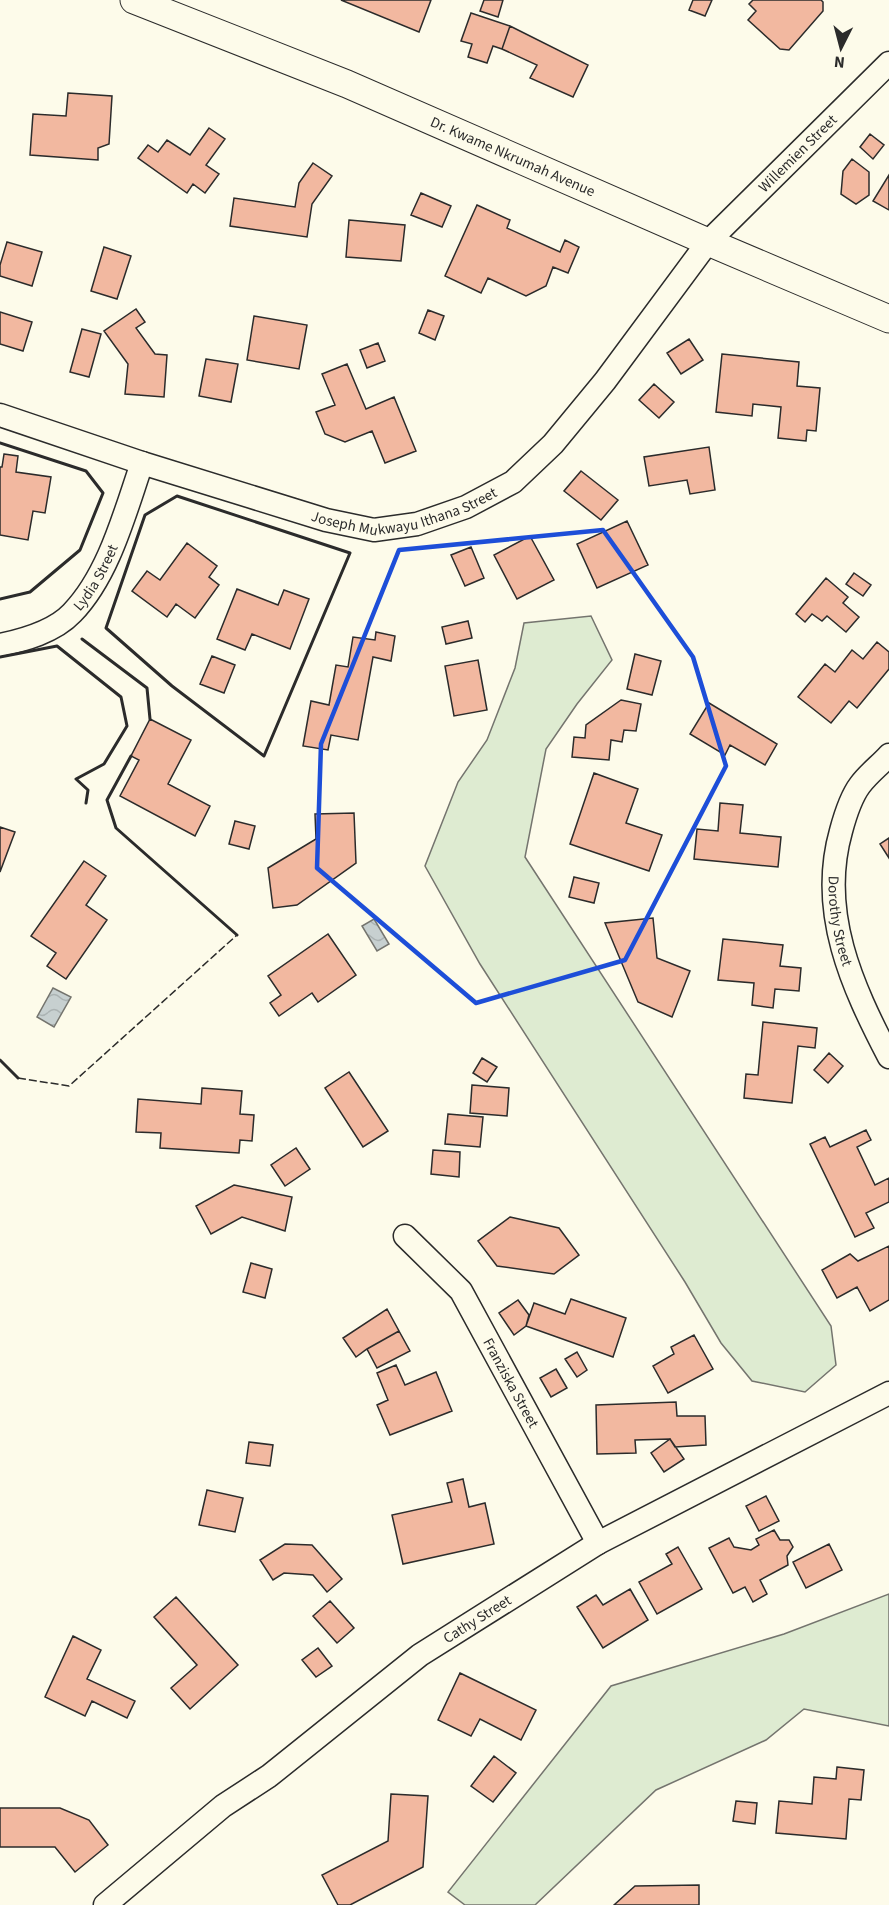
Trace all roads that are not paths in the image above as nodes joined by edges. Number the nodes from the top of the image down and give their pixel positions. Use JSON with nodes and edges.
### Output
{"nodes":[{"id":1,"x":134,"y":0,"type":"edge"},
{"id":2,"x":889,"y":63,"type":"edge"},
{"id":3,"x":708,"y":242,"type":"junction"},
{"id":4,"x":889,"y":319,"type":"edge"},
{"id":5,"x":0,"y":415,"type":"edge"},
{"id":6,"x":142,"y":463,"type":"junction"},
{"id":7,"x":0,"y":645,"type":"edge"},
{"id":8,"x":889,"y":755,"type":"edge"},
{"id":9,"x":889,"y":1057,"type":"edge"},
{"id":10,"x":405,"y":1236,"type":"dead end"},
{"id":11,"x":889,"y":1393,"type":"edge"},
{"id":12,"x":598,"y":1544,"type":"junction"},
{"id":13,"x":105,"y":1905,"type":"edge"}],
"edges":[{"from":1,"to":3,"type":"street","name":"Dr. Kwame Nkrumah Avenue"},
{"from":2,"to":3,"type":"street","name":"Willemien Street"},
{"from":3,"to":4,"type":"street","name":"Dr. Kwame Nkrumah Avenue"},
{"from":3,"to":6,"type":"street","name":"Joseph Mukwayu Ithana Street"},
{"from":5,"to":6,"type":"street","name":"Joseph Mukwayu Ithana Street"},
{"from":6,"to":7,"type":"street","name":"Lydia Street"},
{"from":8,"to":9,"type":"street","name":"Dorothy Street"},
{"from":10,"to":12,"type":"street","name":"Franziska Street"},
{"from":11,"to":12,"type":"street","name":"Cathy Street"},
{"from":12,"to":13,"type":"street","name":"Cathy Street"}]}
